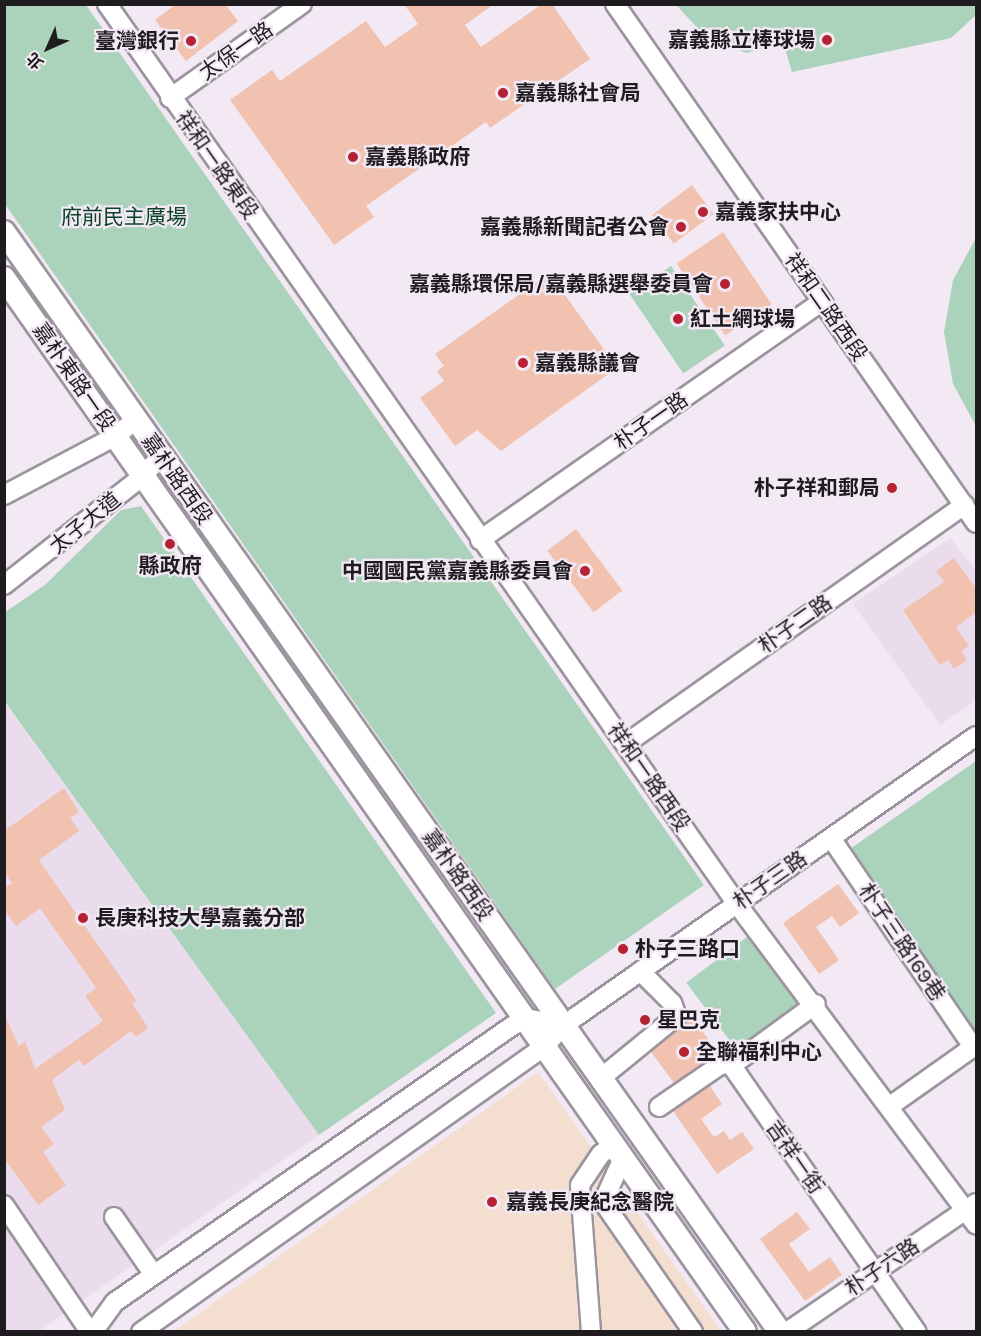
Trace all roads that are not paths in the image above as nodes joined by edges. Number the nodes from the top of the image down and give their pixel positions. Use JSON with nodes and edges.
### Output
{"nodes":[{"id":1,"x":107,"y":4,"type":"edge"},
{"id":2,"x":302,"y":4,"type":"edge"},
{"id":3,"x":615,"y":4,"type":"edge"},
{"id":4,"x":170,"y":98,"type":"junction"},
{"id":5,"x":4,"y":232,"type":"edge"},
{"id":6,"x":4,"y":278,"type":"edge"},
{"id":7,"x":822,"y":302,"type":"junction"},
{"id":8,"x":328,"y":324,"type":"joint"},
{"id":9,"x":135,"y":420,"type":"junction"},
{"id":10,"x":116,"y":436,"type":"junction"},
{"id":11,"x":161,"y":456,"type":"junction"},
{"id":12,"x":143,"y":476,"type":"junction"},
{"id":13,"x":4,"y":495,"type":"edge"},
{"id":14,"x":964,"y":505,"type":"junction"},
{"id":15,"x":976,"y":523,"type":"edge"},
{"id":16,"x":480,"y":540,"type":"junction"},
{"id":17,"x":4,"y":585,"type":"edge"},
{"id":18,"x":976,"y":736,"type":"edge"},
{"id":19,"x":627,"y":743,"type":"junction"},
{"id":20,"x":831,"y":838,"type":"junction"},
{"id":21,"x":737,"y":904,"type":"junction"},
{"id":22,"x":640,"y":971,"type":"junction"},
{"id":23,"x":816,"y":1004,"type":"junction"},
{"id":24,"x":524,"y":1018,"type":"junction"},
{"id":25,"x":564,"y":1025,"type":"junction"},
{"id":26,"x":975,"y":1046,"type":"edge"},
{"id":27,"x":544,"y":1047,"type":"junction"},
{"id":28,"x":735,"y":1063,"type":"junction"},
{"id":29,"x":601,"y":1077,"type":"junction"},
{"id":30,"x":890,"y":1106,"type":"junction"},
{"id":31,"x":659,"y":1107,"type":"dead end"},
{"id":32,"x":618,"y":1152,"type":"junction"},
{"id":33,"x":4,"y":1205,"type":"edge"},
{"id":34,"x":973,"y":1213,"type":"edge"},
{"id":35,"x":114,"y":1217,"type":"dead end"},
{"id":36,"x":875,"y":1272,"type":"junction"},
{"id":37,"x":154,"y":1275,"type":"junction"},
{"id":38,"x":688,"y":1328,"type":"edge"},
{"id":39,"x":91,"y":1332,"type":"edge"},
{"id":40,"x":141,"y":1332,"type":"edge"},
{"id":41,"x":591,"y":1332,"type":"edge"},
{"id":42,"x":745,"y":1332,"type":"edge"},
{"id":43,"x":780,"y":1332,"type":"edge"},
{"id":44,"x":788,"y":1332,"type":"edge"},
{"id":45,"x":917,"y":1332,"type":"edge"}],
"edges":[{"from":1,"to":4,"type":"street","name":"祥和一路東段"},
{"from":2,"to":4,"type":"street","name":"太保一路"},
{"from":3,"to":7,"type":"street","name":"祥和二路西段"},
{"from":4,"to":8,"type":"street","name":"祥和一路東段"},
{"from":5,"to":9,"type":"main road","name":"嘉朴東路一段"},
{"from":6,"to":10,"type":"main road","name":"嘉朴東路一段"},
{"from":7,"to":14,"type":"street","name":"祥和二路西段"},
{"from":7,"to":16,"type":"street","name":"朴子一路"},
{"from":8,"to":16,"type":"street","name":"祥和一路西段"},
{"from":9,"to":10,"type":"street"},
{"from":9,"to":11,"type":"main road","name":"嘉朴路西段"},
{"from":10,"to":12,"type":"main road","name":"嘉朴東路一段"},
{"from":10,"to":13,"type":"street"},
{"from":11,"to":12,"type":"street","name":"太子大道"},
{"from":11,"to":25,"type":"main road","name":"嘉朴路西段"},
{"from":12,"to":17,"type":"street","name":"太子大道"},
{"from":12,"to":24,"type":"main road","name":"嘉朴路西段"},
{"from":14,"to":15,"type":"street","name":"祥和二路西段"},
{"from":14,"to":19,"type":"street","name":"朴子二路"},
{"from":16,"to":19,"type":"street","name":"祥和一路西段"},
{"from":18,"to":20,"type":"street","name":"朴子三路"},
{"from":19,"to":21,"type":"street","name":"祥和一路西段"},
{"from":20,"to":21,"type":"street","name":"朴子三路"},
{"from":20,"to":26,"type":"street","name":"朴子三路169巷"},
{"from":21,"to":22,"type":"street","name":"朴子三路"},
{"from":21,"to":23,"type":"street","name":"祥和一路西段"},
{"from":22,"to":25,"type":"street","name":"朴子三路"},
{"from":22,"to":29,"type":"street"},
{"from":23,"to":28,"type":"street"},
{"from":23,"to":30,"type":"street","name":"祥和一路西段"},
{"from":24,"to":25,"type":"street"},
{"from":24,"to":27,"type":"main road","name":"嘉朴路西段"},
{"from":24,"to":37,"type":"street"},
{"from":25,"to":27,"type":"street","name":"朴子三路"},
{"from":25,"to":29,"type":"main road","name":"嘉朴路西段"},
{"from":26,"to":30,"type":"street"},
{"from":27,"to":32,"type":"main road","name":"嘉朴路西段"},
{"from":27,"to":40,"type":"street","name":"朴子三路"},
{"from":28,"to":31,"type":"street"},
{"from":28,"to":36,"type":"street","name":"吉祥一街"},
{"from":29,"to":43,"type":"main road","name":"嘉朴路西段"},
{"from":30,"to":34,"type":"street","name":"祥和一路西段"},
{"from":32,"to":38,"type":"street"},
{"from":32,"to":41,"type":"street"},
{"from":32,"to":42,"type":"main road","name":"嘉朴路西段"},
{"from":33,"to":39,"type":"street"},
{"from":34,"to":36,"type":"street","name":"朴子六路"},
{"from":35,"to":37,"type":"street"},
{"from":36,"to":44,"type":"street","name":"朴子六路"},
{"from":36,"to":45,"type":"street","name":"吉祥一街"},
{"from":37,"to":39,"type":"street"}]}
